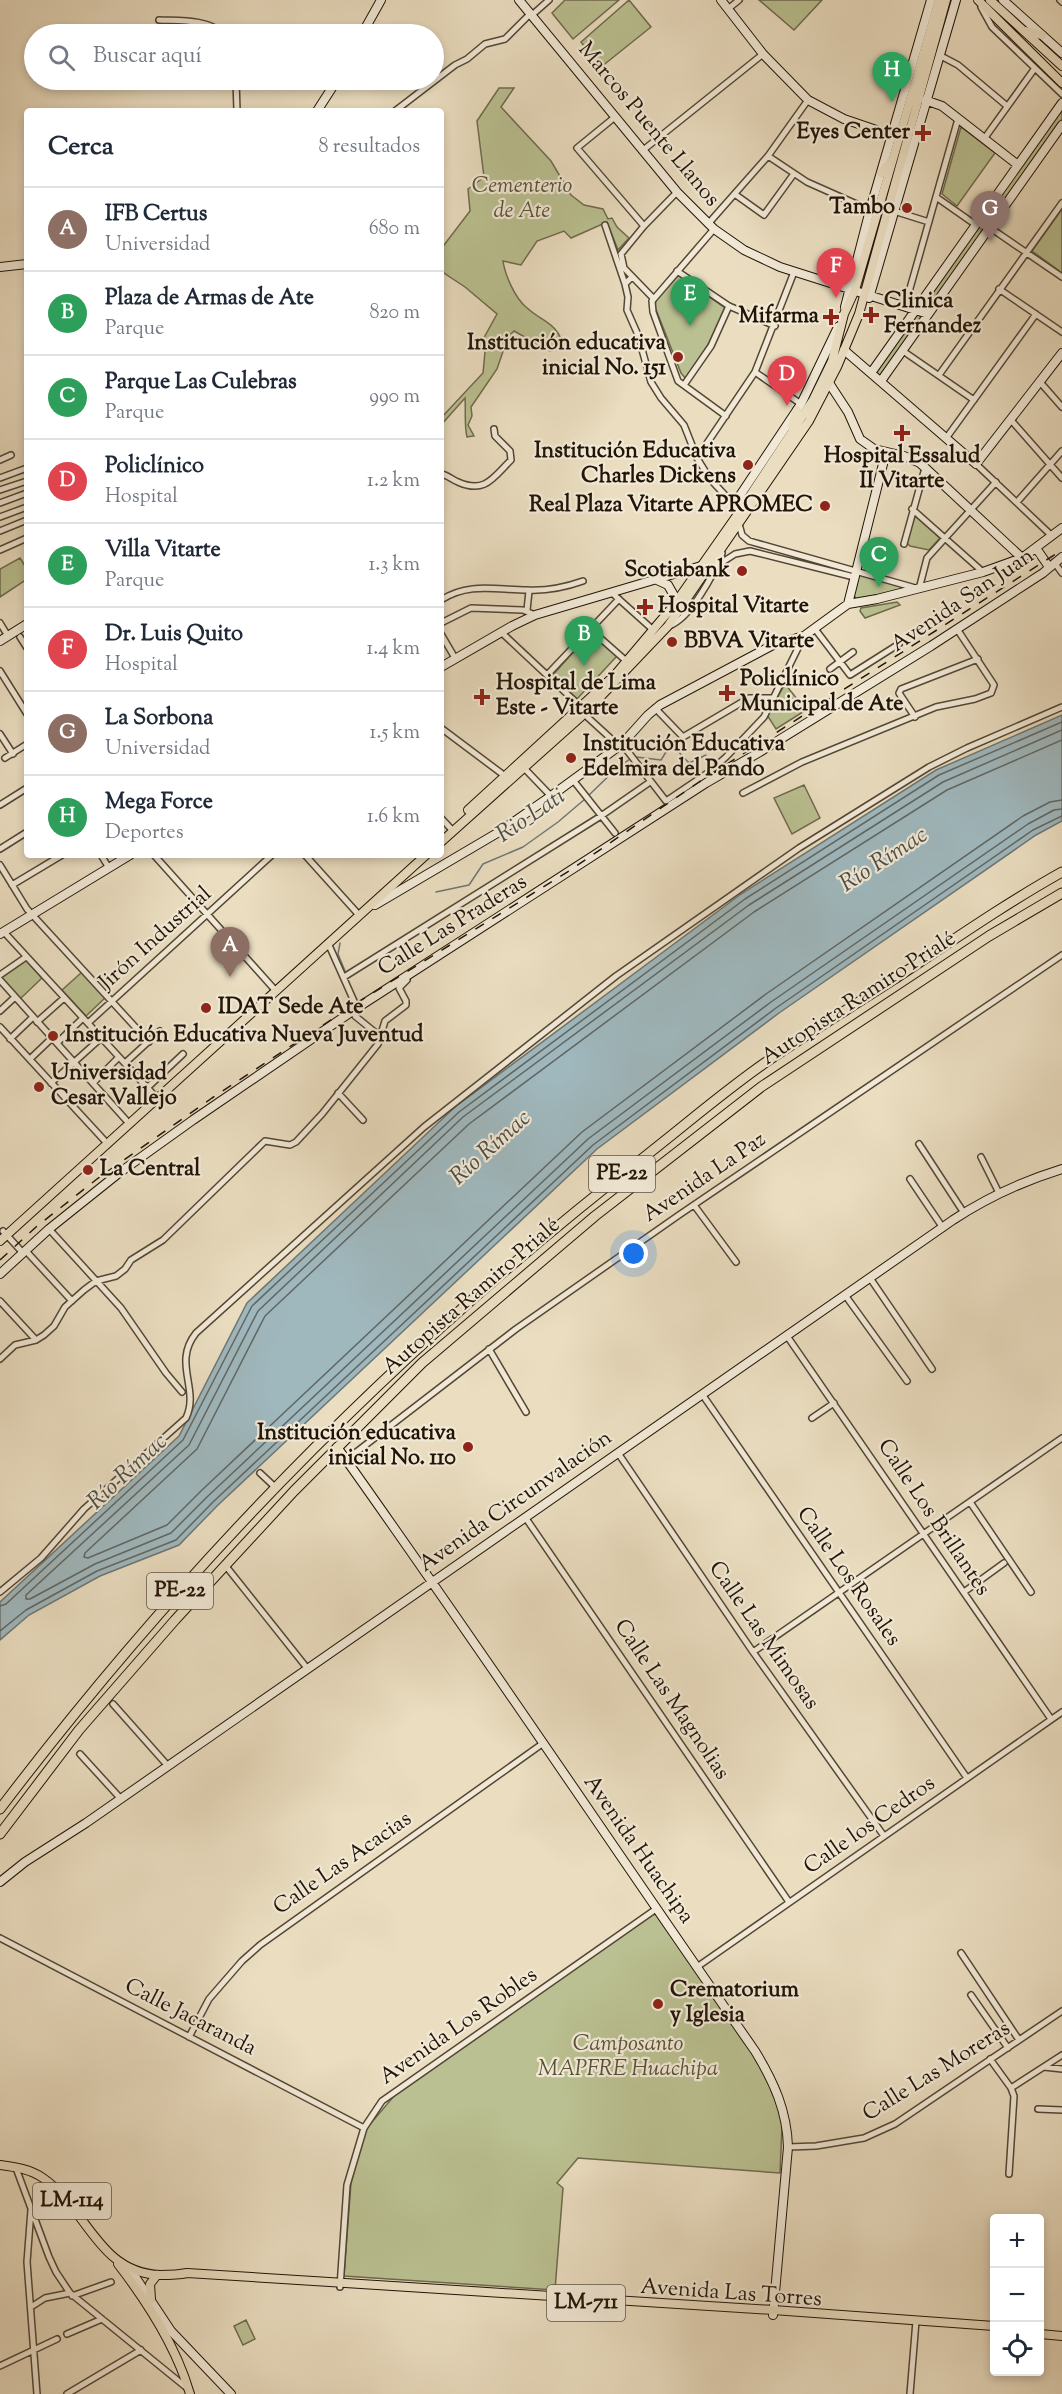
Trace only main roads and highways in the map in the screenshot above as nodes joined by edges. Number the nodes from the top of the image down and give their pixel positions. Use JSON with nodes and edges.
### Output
{"nodes":[{"id":1,"x":939,"y":0,"type":"edge"},
{"id":2,"x":946,"y":0,"type":"edge"},
{"id":3,"x":978,"y":0,"type":"edge"},
{"id":4,"x":999,"y":1,"type":"edge"},
{"id":5,"x":1024,"y":31,"type":"junction"},
{"id":6,"x":1042,"y":35,"type":"road end"},
{"id":7,"x":1062,"y":66,"type":"edge"},
{"id":8,"x":1062,"y":83,"type":"edge"},
{"id":9,"x":897,"y":159,"type":"junction"},
{"id":10,"x":881,"y":173,"type":"road end"},
{"id":11,"x":903,"y":179,"type":"road end"},
{"id":12,"x":866,"y":227,"type":"road end"},
{"id":13,"x":888,"y":231,"type":"road end"},
{"id":14,"x":873,"y":245,"type":"junction"},
{"id":15,"x":859,"y":291,"type":"junction"},
{"id":16,"x":799,"y":407,"type":"road end"},
{"id":17,"x":788,"y":438,"type":"junction"},
{"id":18,"x":616,"y":678,"type":"junction"},
{"id":19,"x":583,"y":710,"type":"junction"},
{"id":20,"x":451,"y":829,"type":"junction"},
{"id":21,"x":444,"y":833,"type":"edge"},
{"id":22,"x":444,"y":838,"type":"edge"},
{"id":23,"x":415,"y":858,"type":"edge"},
{"id":24,"x":422,"y":858,"type":"edge"},
{"id":25,"x":1062,"y":872,"type":"edge"},
{"id":26,"x":1062,"y":893,"type":"edge"},
{"id":27,"x":358,"y":913,"type":"junction"},
{"id":28,"x":907,"y":970,"type":"junction"},
{"id":29,"x":915,"y":985,"type":"junction"},
{"id":30,"x":274,"y":989,"type":"junction"},
{"id":31,"x":3,"y":1235,"type":"edge"},
{"id":32,"x":376,"y":1386,"type":"junction"},
{"id":33,"x":337,"y":1447,"type":"junction"},
{"id":34,"x":0,"y":1809,"type":"edge"},
{"id":35,"x":0,"y":1834,"type":"edge"},
{"id":36,"x":0,"y":2159,"type":"edge"},
{"id":37,"x":0,"y":2165,"type":"edge"},
{"id":38,"x":112,"y":2257,"type":"junction"},
{"id":39,"x":127,"y":2267,"type":"junction"},
{"id":40,"x":144,"y":2273,"type":"junction"},
{"id":41,"x":157,"y":2275,"type":"junction"},
{"id":42,"x":139,"y":2292,"type":"junction"},
{"id":43,"x":151,"y":2299,"type":"road end"},
{"id":44,"x":916,"y":2323,"type":"junction"},
{"id":45,"x":990,"y":2326,"type":"edge"},
{"id":46,"x":1044,"y":2329,"type":"edge"},
{"id":47,"x":990,"y":2331,"type":"edge"},
{"id":48,"x":1062,"y":2331,"type":"edge"},
{"id":49,"x":1044,"y":2334,"type":"edge"},
{"id":50,"x":1062,"y":2336,"type":"edge"},
{"id":51,"x":189,"y":2392,"type":"edge"}],
"edges":[{"from":1,"to":9,"type":"main road"},
{"from":2,"to":9,"type":"main road"},
{"from":3,"to":8,"type":"main road"},
{"from":4,"to":5,"type":"main road"},
{"from":5,"to":6,"type":"main road"},
{"from":5,"to":7,"type":"main road"},
{"from":9,"to":10,"type":"main road"},
{"from":9,"to":11,"type":"main road"},
{"from":9,"to":14,"type":"main road"},
{"from":12,"to":14,"type":"main road"},
{"from":13,"to":14,"type":"main road"},
{"from":14,"to":15,"type":"main road"},
{"from":15,"to":17,"type":"main road"},
{"from":15,"to":18,"type":"main road"},
{"from":16,"to":17,"type":"main road"},
{"from":17,"to":18,"type":"main road"},
{"from":18,"to":19,"type":"main road"},
{"from":19,"to":20,"type":"main road"},
{"from":19,"to":20,"type":"main road"},
{"from":20,"to":21,"type":"main road"},
{"from":20,"to":22,"type":"main road"},
{"from":23,"to":27,"type":"main road"},
{"from":24,"to":27,"type":"main road"},
{"from":25,"to":28,"type":"highway","name":"Autopista Ramiro Prialé","number":"PE-22"},
{"from":26,"to":29,"type":"highway","name":"Autopista Ramiro Prialé","number":"PE-22"},
{"from":27,"to":30,"type":"main road"},
{"from":27,"to":30,"type":"main road"},
{"from":28,"to":29,"type":"highway"},
{"from":28,"to":32,"type":"highway","name":"Autopista Ramiro Prialé","number":"PE-22"},
{"from":29,"to":33,"type":"highway","name":"Autopista Ramiro Prialé","number":"PE-22"},
{"from":30,"to":31,"type":"main road"},
{"from":30,"to":31,"type":"main road"},
{"from":32,"to":33,"type":"highway"},
{"from":32,"to":34,"type":"highway","name":"Autopista Ramiro Prialé","number":"PE-22"},
{"from":33,"to":35,"type":"highway","name":"Autopista Ramiro Prialé","number":"PE-22"},
{"from":36,"to":39,"type":"main road","number":"LM-114"},
{"from":37,"to":38,"type":"main road","name":"Avenida Las Torres","number":"LM-114"},
{"from":38,"to":39,"type":"main road","name":"Avenida Las Torres","number":"LM-114"},
{"from":38,"to":42,"type":"main road","number":"LM-114"},
{"from":39,"to":40,"type":"main road","name":"Avenida Las Torres","number":"LM-711"},
{"from":40,"to":41,"type":"main road","name":"Avenida Las Torres","number":"LM-711"},
{"from":40,"to":42,"type":"main road"},
{"from":41,"to":43,"type":"main road"},
{"from":41,"to":44,"type":"main road","name":"Avenida Las Torres","number":"LM-711"},
{"from":42,"to":51,"type":"main road","number":"LM-114"},
{"from":44,"to":45,"type":"main road","name":"Avenida Las Torres","number":"LM-711"},
{"from":44,"to":47,"type":"main road","name":"Avenida Las Torres","number":"LM-711"},
{"from":46,"to":48,"type":"main road"},
{"from":49,"to":50,"type":"main road"}]}
